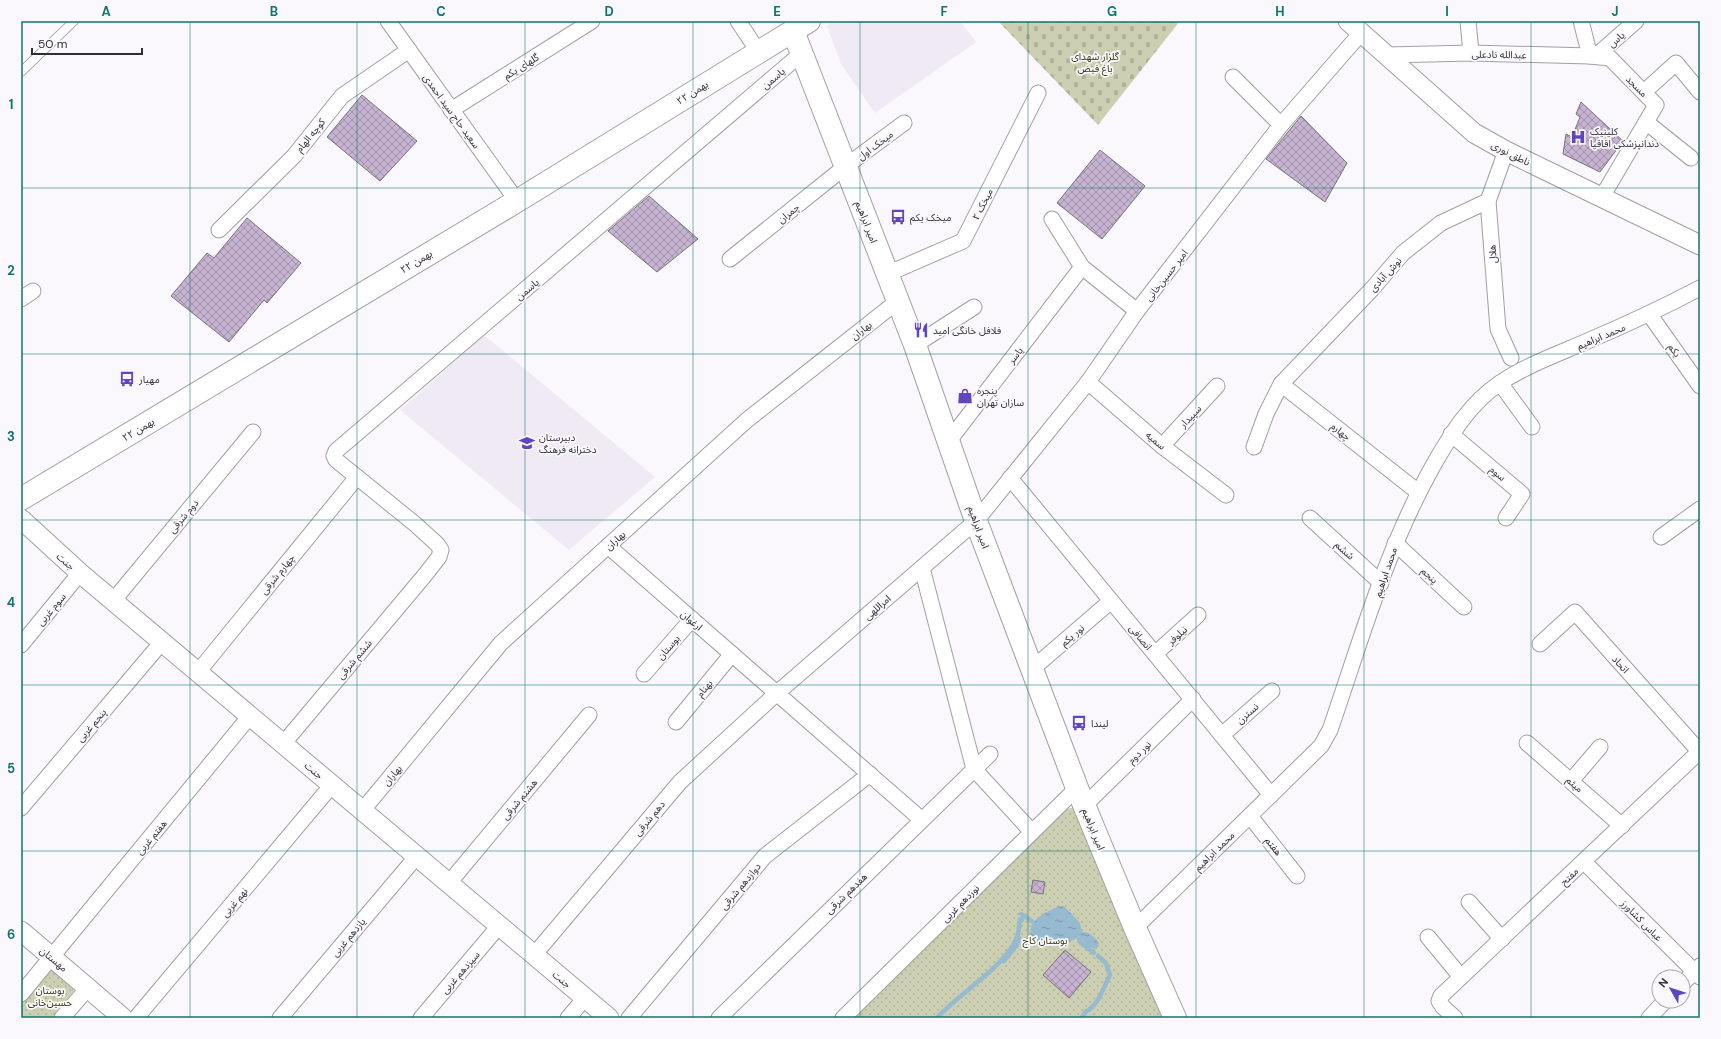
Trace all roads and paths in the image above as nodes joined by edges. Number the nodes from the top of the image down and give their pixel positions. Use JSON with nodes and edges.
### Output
{"nodes":[{"id":1,"x":74,"y":21,"type":"edge"},
{"id":2,"x":592,"y":21,"type":"edge"},
{"id":3,"x":738,"y":21,"type":"edge"},
{"id":4,"x":1468,"y":21,"type":"edge"},
{"id":5,"x":1581,"y":21,"type":"edge"},
{"id":6,"x":1636,"y":21,"type":"edge"},
{"id":7,"x":391,"y":22,"type":"edge"},
{"id":8,"x":801,"y":26,"type":"edge"},
{"id":9,"x":1354,"y":27,"type":"edge"},
{"id":10,"x":409,"y":50,"type":"junction"},
{"id":11,"x":758,"y":51,"type":"junction"},
{"id":12,"x":1471,"y":53,"type":"junction"},
{"id":13,"x":802,"y":54,"type":"junction"},
{"id":14,"x":1387,"y":55,"type":"junction"},
{"id":15,"x":1599,"y":57,"type":"junction"},
{"id":16,"x":21,"y":72,"type":"edge"},
{"id":17,"x":1233,"y":77,"type":"dead end"},
{"id":18,"x":1644,"y":92,"type":"junction"},
{"id":19,"x":1700,"y":92,"type":"edge"},
{"id":20,"x":1038,"y":93,"type":"dead end"},
{"id":21,"x":451,"y":110,"type":"junction"},
{"id":22,"x":1646,"y":122,"type":"junction"},
{"id":23,"x":904,"y":123,"type":"dead end"},
{"id":24,"x":1281,"y":125,"type":"junction"},
{"id":25,"x":1506,"y":151,"type":"junction"},
{"id":26,"x":1691,"y":158,"type":"dead end"},
{"id":27,"x":846,"y":166,"type":"junction"},
{"id":28,"x":1602,"y":197,"type":"junction"},
{"id":29,"x":517,"y":201,"type":"junction"},
{"id":30,"x":1488,"y":201,"type":"junction"},
{"id":31,"x":1052,"y":220,"type":"dead end"},
{"id":32,"x":219,"y":230,"type":"dead end"},
{"id":33,"x":1700,"y":245,"type":"edge"},
{"id":34,"x":730,"y":259,"type":"dead end"},
{"id":35,"x":1082,"y":267,"type":"junction"},
{"id":36,"x":887,"y":274,"type":"junction"},
{"id":37,"x":1700,"y":288,"type":"edge"},
{"id":38,"x":898,"y":301,"type":"junction"},
{"id":39,"x":974,"y":307,"type":"dead end"},
{"id":40,"x":1137,"y":311,"type":"junction"},
{"id":41,"x":1650,"y":315,"type":"junction"},
{"id":42,"x":915,"y":345,"type":"junction"},
{"id":43,"x":1511,"y":358,"type":"dead end"},
{"id":44,"x":1088,"y":382,"type":"junction"},
{"id":45,"x":1500,"y":383,"type":"junction"},
{"id":46,"x":1281,"y":384,"type":"junction"},
{"id":47,"x":1217,"y":386,"type":"dead end"},
{"id":48,"x":1700,"y":386,"type":"edge"},
{"id":49,"x":1532,"y":427,"type":"dead end"},
{"id":50,"x":253,"y":432,"type":"dead end"},
{"id":51,"x":1451,"y":434,"type":"junction"},
{"id":52,"x":948,"y":442,"type":"junction"},
{"id":53,"x":1162,"y":446,"type":"junction"},
{"id":54,"x":1254,"y":447,"type":"dead end"},
{"id":55,"x":357,"y":477,"type":"junction"},
{"id":56,"x":1010,"y":478,"type":"junction"},
{"id":57,"x":1418,"y":492,"type":"junction"},
{"id":58,"x":1226,"y":495,"type":"dead end"},
{"id":59,"x":21,"y":499,"type":"edge"},
{"id":60,"x":1700,"y":509,"type":"edge"},
{"id":61,"x":1310,"y":518,"type":"dead end"},
{"id":62,"x":1506,"y":518,"type":"dead end"},
{"id":63,"x":21,"y":519,"type":"edge"},
{"id":64,"x":976,"y":521,"type":"junction"},
{"id":65,"x":415,"y":524,"type":"joint"},
{"id":66,"x":1661,"y":537,"type":"dead end"},
{"id":67,"x":1395,"y":543,"type":"junction"},
{"id":68,"x":608,"y":546,"type":"junction"},
{"id":69,"x":922,"y":568,"type":"junction"},
{"id":70,"x":80,"y":573,"type":"junction"},
{"id":71,"x":1381,"y":583,"type":"junction"},
{"id":72,"x":113,"y":601,"type":"junction"},
{"id":73,"x":1111,"y":601,"type":"junction"},
{"id":74,"x":1464,"y":607,"type":"dead end"},
{"id":75,"x":1198,"y":616,"type":"dead end"},
{"id":76,"x":692,"y":619,"type":"junction"},
{"id":77,"x":162,"y":642,"type":"junction"},
{"id":78,"x":1540,"y":644,"type":"dead end"},
{"id":79,"x":21,"y":645,"type":"edge"},
{"id":80,"x":732,"y":654,"type":"junction"},
{"id":81,"x":1155,"y":654,"type":"junction"},
{"id":82,"x":1032,"y":669,"type":"junction"},
{"id":83,"x":198,"y":672,"type":"junction"},
{"id":84,"x":644,"y":674,"type":"dead end"},
{"id":85,"x":1272,"y":691,"type":"dead end"},
{"id":86,"x":777,"y":693,"type":"junction"},
{"id":87,"x":1193,"y":699,"type":"junction"},
{"id":88,"x":589,"y":714,"type":"dead end"},
{"id":89,"x":250,"y":716,"type":"junction"},
{"id":90,"x":676,"y":722,"type":"dead end"},
{"id":91,"x":1222,"y":735,"type":"junction"},
{"id":92,"x":1527,"y":743,"type":"dead end"},
{"id":93,"x":283,"y":744,"type":"junction"},
{"id":94,"x":1600,"y":747,"type":"dead end"},
{"id":95,"x":1700,"y":751,"type":"edge"},
{"id":96,"x":990,"y":754,"type":"dead end"},
{"id":97,"x":974,"y":769,"type":"junction"},
{"id":98,"x":870,"y":774,"type":"junction"},
{"id":99,"x":1571,"y":781,"type":"junction"},
{"id":100,"x":332,"y":785,"type":"junction"},
{"id":101,"x":1271,"y":795,"type":"junction"},
{"id":102,"x":1081,"y":796,"type":"junction"},
{"id":103,"x":21,"y":808,"type":"edge"},
{"id":104,"x":362,"y":811,"type":"junction"},
{"id":105,"x":1250,"y":816,"type":"junction"},
{"id":106,"x":922,"y":820,"type":"junction"},
{"id":107,"x":1622,"y":826,"type":"junction"},
{"id":108,"x":1032,"y":832,"type":"junction"},
{"id":109,"x":417,"y":856,"type":"junction"},
{"id":110,"x":1584,"y":862,"type":"junction"},
{"id":111,"x":1297,"y":876,"type":"dead end"},
{"id":112,"x":448,"y":883,"type":"junction"},
{"id":113,"x":1469,"y":902,"type":"dead end"},
{"id":114,"x":499,"y":926,"type":"junction"},
{"id":115,"x":1135,"y":928,"type":"junction"},
{"id":116,"x":21,"y":931,"type":"edge"},
{"id":117,"x":1428,"y":937,"type":"dead end"},
{"id":118,"x":1502,"y":939,"type":"junction"},
{"id":119,"x":534,"y":955,"type":"junction"},
{"id":120,"x":51,"y":957,"type":"junction"},
{"id":121,"x":1698,"y":972,"type":"edge"},
{"id":122,"x":1461,"y":977,"type":"junction"},
{"id":123,"x":88,"y":988,"type":"junction"},
{"id":124,"x":21,"y":994,"type":"edge"},
{"id":125,"x":585,"y":998,"type":"junction"},
{"id":126,"x":1658,"y":1009,"type":"edge"},
{"id":127,"x":62,"y":1018,"type":"edge"},
{"id":128,"x":123,"y":1018,"type":"edge"},
{"id":129,"x":136,"y":1018,"type":"edge"},
{"id":130,"x":280,"y":1018,"type":"edge"},
{"id":131,"x":421,"y":1018,"type":"edge"},
{"id":132,"x":568,"y":1018,"type":"edge"},
{"id":133,"x":608,"y":1018,"type":"edge"},
{"id":134,"x":629,"y":1018,"type":"edge"},
{"id":135,"x":719,"y":1018,"type":"edge"},
{"id":136,"x":843,"y":1018,"type":"edge"},
{"id":137,"x":1175,"y":1018,"type":"edge"},
{"id":138,"x":1455,"y":1018,"type":"edge"},
{"id":139,"x":1649,"y":1018,"type":"edge"}],
"edges":[{"from":1,"to":16,"type":"lane"},
{"from":2,"to":21,"type":"street","name":"گلهای یکم"},
{"from":3,"to":11,"type":"street"},
{"from":4,"to":12,"type":"street"},
{"from":5,"to":15,"type":"street"},
{"from":6,"to":15,"type":"street","name":"یاس"},
{"from":7,"to":10,"type":"street","name":"سعید حاج سید احمدی"},
{"from":8,"to":11,"type":"main road","name":"۲۲ بهمن"},
{"from":8,"to":13,"type":"main road","name":"امیر ابراهیم"},
{"from":9,"to":14,"type":"street","name":"ناطق نوری"},
{"from":9,"to":24,"type":"street","name":"امیر حسین‌خانی"},
{"from":10,"to":21,"type":"street","name":"سعید حاج سید احمدی"},
{"from":10,"to":32,"type":"street","name":"کوچه الهام"},
{"from":11,"to":29,"type":"main road","name":"۲۲ بهمن"},
{"from":12,"to":14,"type":"street","name":"عبدالله نادعلی"},
{"from":12,"to":15,"type":"street","name":"عبدالله نادعلی"},
{"from":13,"to":27,"type":"main road","name":"امیر ابراهیم"},
{"from":13,"to":55,"type":"street","name":"یاسمن"},
{"from":14,"to":25,"type":"street","name":"ناطق نوری"},
{"from":15,"to":18,"type":"street","name":"مسجد"},
{"from":17,"to":24,"type":"street"},
{"from":18,"to":19,"type":"street"},
{"from":18,"to":22,"type":"street","name":"مسجد"},
{"from":20,"to":36,"type":"street","name":"میخک ۲"},
{"from":21,"to":29,"type":"street","name":"سعید حاج سید احمدی"},
{"from":22,"to":26,"type":"street"},
{"from":22,"to":28,"type":"street","name":"مسجد"},
{"from":23,"to":27,"type":"street","name":"میخک اول"},
{"from":24,"to":40,"type":"street","name":"امیر حسین‌خانی"},
{"from":25,"to":28,"type":"street","name":"ناطق نوری"},
{"from":25,"to":30,"type":"street","name":"هلال"},
{"from":27,"to":34,"type":"street","name":"چمران"},
{"from":27,"to":36,"type":"main road","name":"امیر ابراهیم"},
{"from":28,"to":33,"type":"street","name":"ناطق نوری"},
{"from":29,"to":59,"type":"main road","name":"۲۲ بهمن"},
{"from":30,"to":43,"type":"street","name":"هلال"},
{"from":30,"to":46,"type":"street","name":"نوش آبادی"},
{"from":31,"to":35,"type":"street"},
{"from":35,"to":40,"type":"street"},
{"from":35,"to":52,"type":"street","name":"یاسر"},
{"from":36,"to":38,"type":"main road","name":"امیر ابراهیم"},
{"from":37,"to":41,"type":"street","name":"محمد ابراهیم"},
{"from":38,"to":42,"type":"main road","name":"امیر ابراهیم"},
{"from":38,"to":68,"type":"street","name":"بهاران"},
{"from":39,"to":42,"type":"street"},
{"from":40,"to":44,"type":"street","name":"امیر حسین‌خانی"},
{"from":41,"to":45,"type":"street","name":"محمد ابراهیم"},
{"from":41,"to":48,"type":"street","name":"یکم"},
{"from":42,"to":52,"type":"main road","name":"امیر ابراهیم"},
{"from":44,"to":53,"type":"street","name":"سمیه"},
{"from":44,"to":56,"type":"street","name":"امیر حسین‌خانی"},
{"from":45,"to":49,"type":"street"},
{"from":45,"to":51,"type":"street","name":"محمد ابراهیم"},
{"from":46,"to":54,"type":"street"},
{"from":46,"to":57,"type":"street","name":"چهارم"},
{"from":47,"to":53,"type":"street","name":"سپیدار"},
{"from":50,"to":72,"type":"street","name":"دوم شرقی"},
{"from":51,"to":57,"type":"street","name":"محمد ابراهیم"},
{"from":51,"to":62,"type":"street","name":"سوم"},
{"from":52,"to":64,"type":"main road","name":"امیر ابراهیم"},
{"from":53,"to":58,"type":"street","name":"سمیه"},
{"from":55,"to":65,"type":"street","name":"یاسمن"},
{"from":55,"to":83,"type":"street","name":"چهارم شرقی"},
{"from":56,"to":64,"type":"street","name":"امیر حسین‌خانی"},
{"from":56,"to":73,"type":"street","name":"انصافی"},
{"from":57,"to":67,"type":"street","name":"محمد ابراهیم"},
{"from":60,"to":66,"type":"street"},
{"from":61,"to":71,"type":"street","name":"ششم"},
{"from":63,"to":70,"type":"street","name":"جنت"},
{"from":64,"to":69,"type":"street","name":"امراللهی"},
{"from":64,"to":82,"type":"main road","name":"امیر ابراهیم"},
{"from":65,"to":93,"type":"street","name":"ششم شرقی"},
{"from":67,"to":71,"type":"street","name":"محمد ابراهیم"},
{"from":67,"to":74,"type":"street","name":"پنجم"},
{"from":68,"to":76,"type":"street","name":"ارغوان"},
{"from":68,"to":104,"type":"street","name":"بهاران"},
{"from":69,"to":86,"type":"street","name":"امراللهی"},
{"from":69,"to":97,"type":"street"},
{"from":70,"to":72,"type":"street","name":"جنت"},
{"from":70,"to":79,"type":"street","name":"سوم غربی"},
{"from":71,"to":101,"type":"street","name":"محمد ابراهیم"},
{"from":72,"to":77,"type":"street","name":"جنت"},
{"from":73,"to":81,"type":"street","name":"انصافی"},
{"from":73,"to":82,"type":"street","name":"نور یکم"},
{"from":75,"to":81,"type":"street","name":"نیلوفر"},
{"from":76,"to":80,"type":"street","name":"ارغوان"},
{"from":76,"to":84,"type":"street","name":"بوستان"},
{"from":77,"to":83,"type":"street","name":"جنت"},
{"from":77,"to":103,"type":"street","name":"پنجم غربی"},
{"from":78,"to":95,"type":"street","name":"اتحاد"},
{"from":80,"to":86,"type":"street","name":"ارغوان"},
{"from":80,"to":90,"type":"street","name":"بهنام"},
{"from":81,"to":87,"type":"street","name":"انصافی"},
{"from":82,"to":102,"type":"main road","name":"امیر ابراهیم"},
{"from":83,"to":89,"type":"street","name":"جنت"},
{"from":85,"to":91,"type":"street","name":"نسترن"},
{"from":86,"to":98,"type":"street","name":"ارغوان"},
{"from":86,"to":119,"type":"street","name":"دهم شرقی"},
{"from":87,"to":91,"type":"street","name":"انصافی"},
{"from":87,"to":102,"type":"street","name":"نور دوم"},
{"from":88,"to":112,"type":"street","name":"هشتم شرقی"},
{"from":89,"to":93,"type":"street","name":"جنت"},
{"from":89,"to":120,"type":"street","name":"هفتم غربی"},
{"from":91,"to":101,"type":"street","name":"انصافی"},
{"from":92,"to":99,"type":"street","name":"میثم"},
{"from":93,"to":100,"type":"street","name":"جنت"},
{"from":94,"to":99,"type":"street"},
{"from":95,"to":107,"type":"street","name":"مفتح"},
{"from":96,"to":97,"type":"street","name":"هفدهم شرقی"},
{"from":97,"to":106,"type":"street","name":"هفدهم شرقی"},
{"from":97,"to":108,"type":"street"},
{"from":98,"to":106,"type":"street","name":"ارغوان"},
{"from":98,"to":134,"type":"street","name":"دوازدهم شرقی"},
{"from":99,"to":107,"type":"street","name":"میثم"},
{"from":100,"to":104,"type":"street","name":"جنت"},
{"from":100,"to":129,"type":"street","name":"نهم غربی"},
{"from":101,"to":105,"type":"street","name":"محمد ابراهیم"},
{"from":102,"to":108,"type":"street","name":"نوزدهم غربی"},
{"from":102,"to":115,"type":"main road","name":"امیر ابراهیم"},
{"from":104,"to":109,"type":"street","name":"جنت"},
{"from":105,"to":111,"type":"street","name":"هفتم"},
{"from":105,"to":115,"type":"street","name":"محمد ابراهیم"},
{"from":106,"to":135,"type":"street","name":"هفدهم شرقی"},
{"from":107,"to":110,"type":"street","name":"مفتح"},
{"from":108,"to":136,"type":"street","name":"نوزدهم غربی"},
{"from":109,"to":112,"type":"street","name":"جنت"},
{"from":109,"to":130,"type":"street","name":"یازدهم غربی"},
{"from":110,"to":118,"type":"street","name":"مفتح"},
{"from":110,"to":121,"type":"street","name":"عباس کشاورز"},
{"from":112,"to":114,"type":"street","name":"جنت"},
{"from":113,"to":118,"type":"street"},
{"from":114,"to":119,"type":"street","name":"جنت"},
{"from":114,"to":131,"type":"street","name":"سیزدهم غربی"},
{"from":115,"to":137,"type":"main road","name":"امیر ابراهیم"},
{"from":116,"to":120,"type":"street","name":"مهستان"},
{"from":117,"to":122,"type":"street"},
{"from":118,"to":122,"type":"street","name":"مفتح"},
{"from":119,"to":125,"type":"street","name":"جنت"},
{"from":120,"to":123,"type":"street","name":"مهستان"},
{"from":120,"to":124,"type":"street","name":"هفتم غربی"},
{"from":122,"to":138,"type":"street","name":"مفتح"},
{"from":123,"to":127,"type":"street"},
{"from":123,"to":128,"type":"street","name":"مهستان"},
{"from":125,"to":132,"type":"street"},
{"from":125,"to":133,"type":"street","name":"جنت"},
{"from":126,"to":139,"type":"street"}]}
